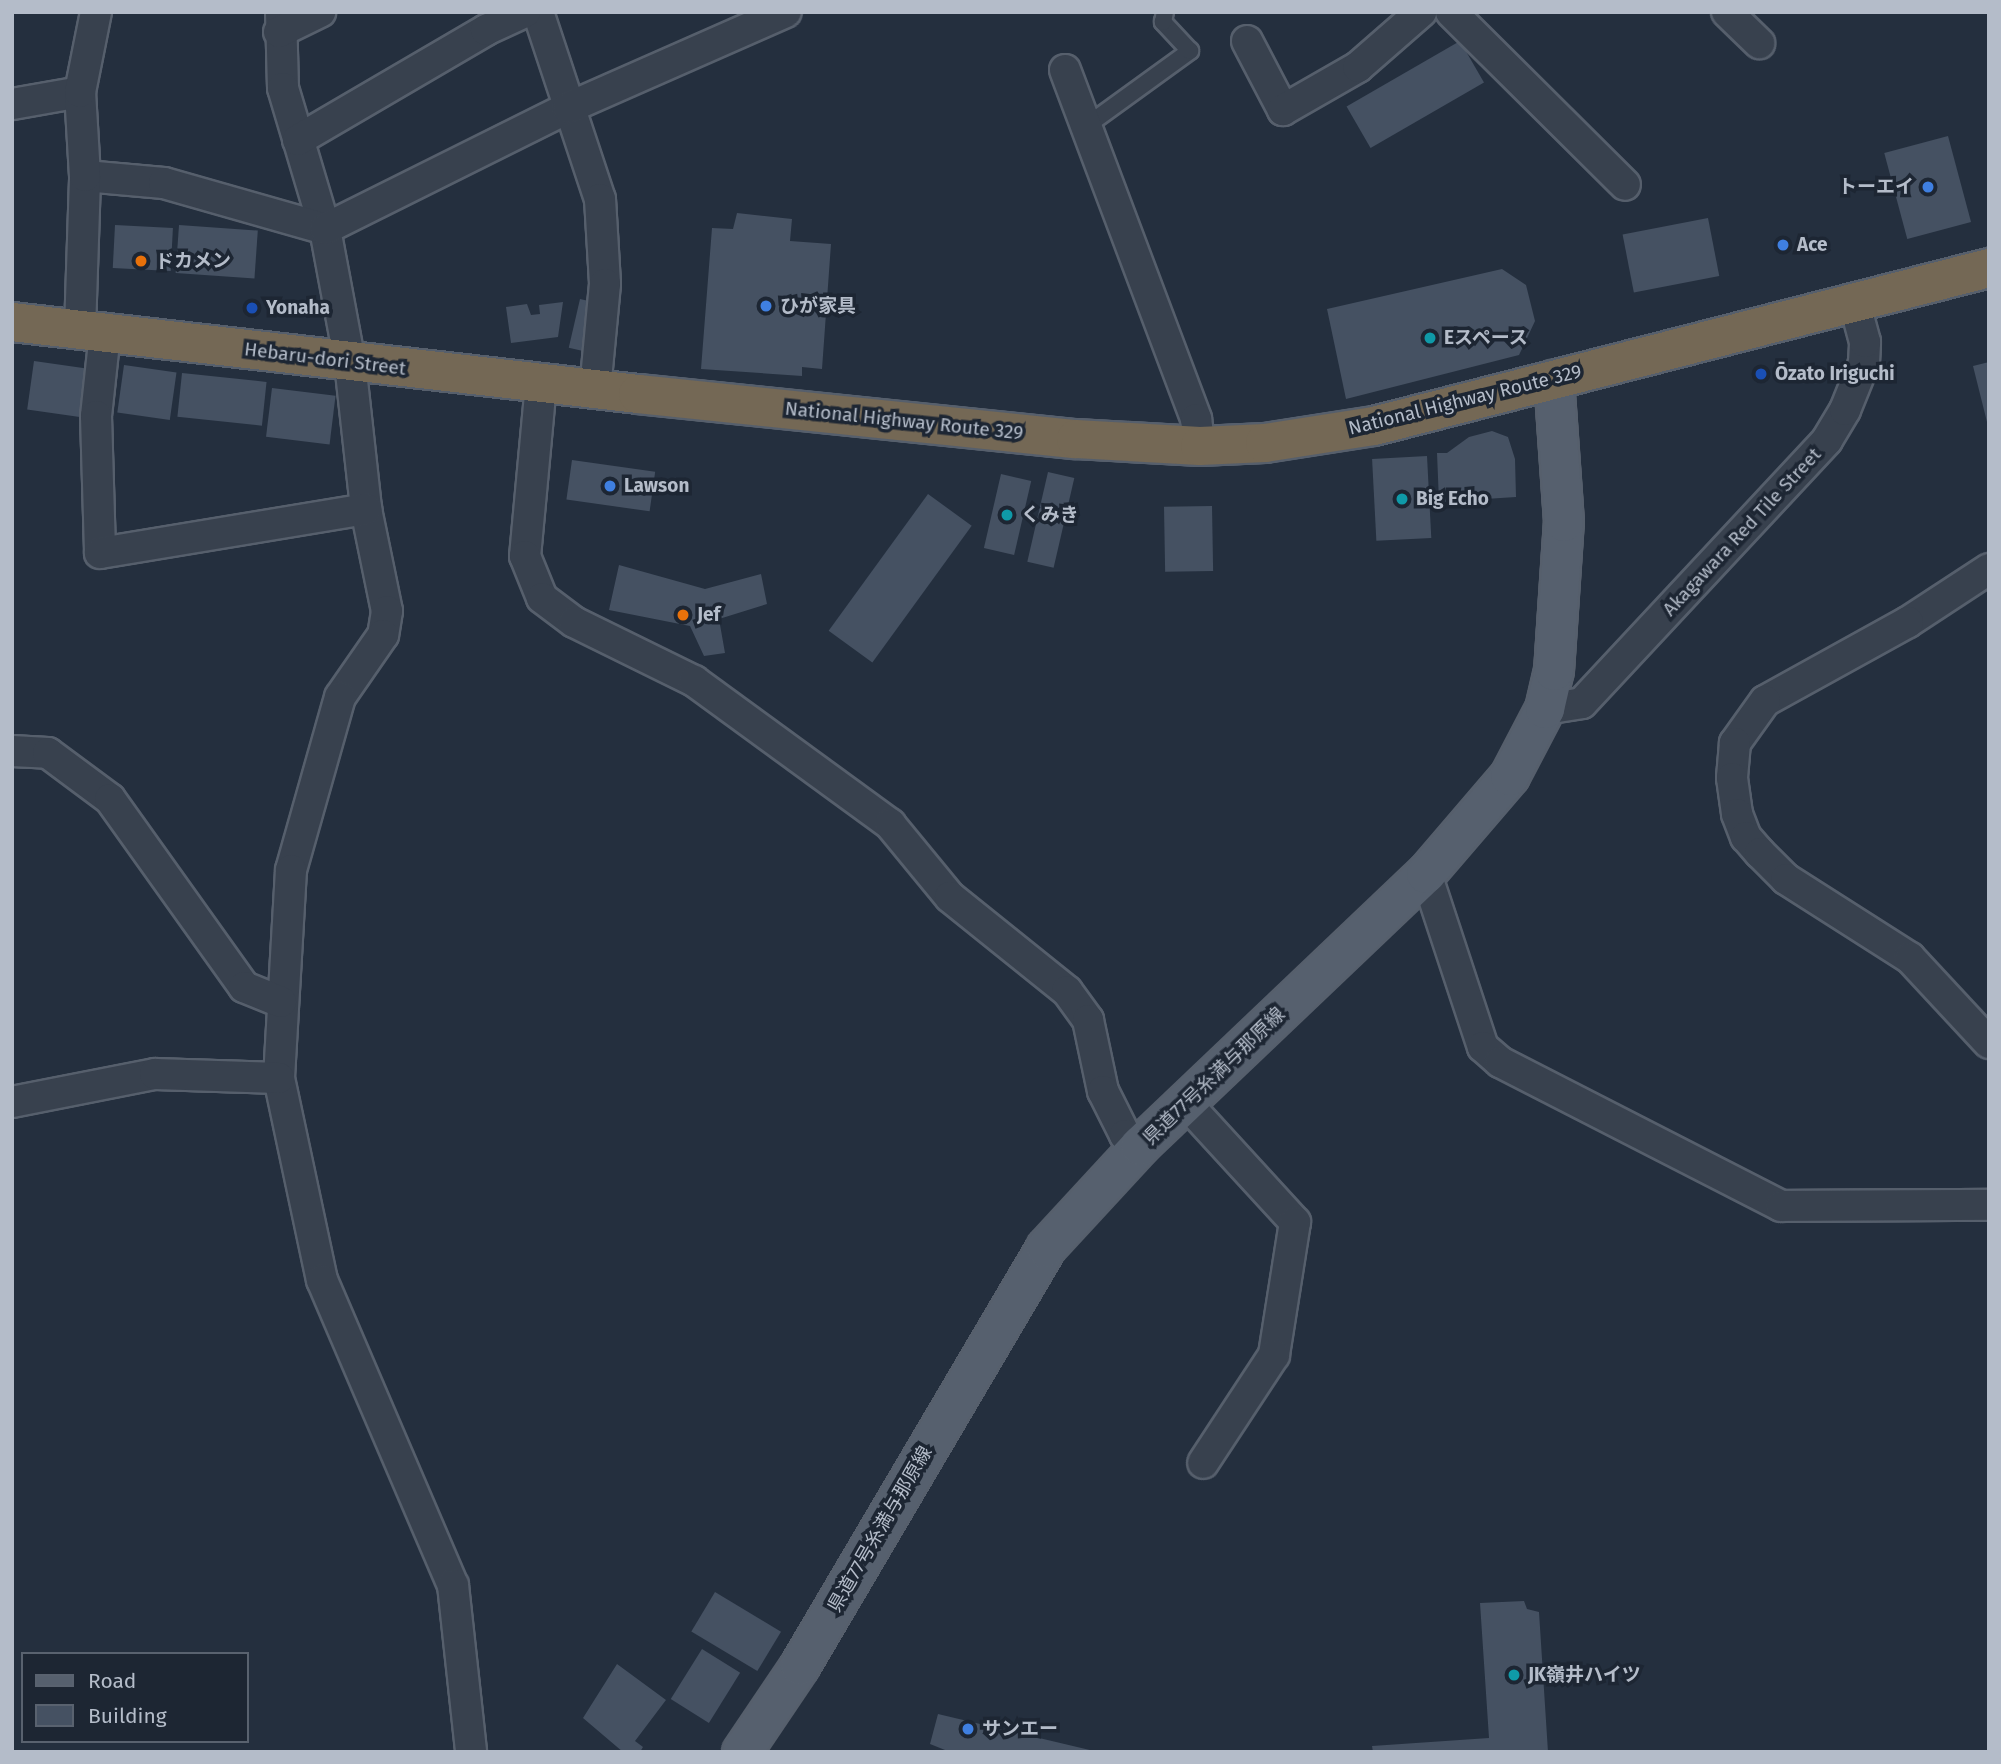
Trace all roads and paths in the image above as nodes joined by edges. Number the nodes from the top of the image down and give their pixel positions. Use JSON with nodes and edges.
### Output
{"nodes":[{"id":1,"x":96,"y":12,"type":"edge"},
{"id":2,"x":320,"y":12,"type":"edge"},
{"id":3,"x":525,"y":12,"type":"edge"},
{"id":4,"x":538,"y":12,"type":"edge"},
{"id":5,"x":786,"y":12,"type":"edge"},
{"id":6,"x":1165,"y":12,"type":"edge"},
{"id":7,"x":1421,"y":12,"type":"edge"},
{"id":8,"x":1727,"y":12,"type":"edge"},
{"id":9,"x":1459,"y":14,"type":"edge"},
{"id":10,"x":280,"y":22,"type":"edge"},
{"id":11,"x":1247,"y":41,"type":"dead end"},
{"id":12,"x":1759,"y":43,"type":"dead end"},
{"id":13,"x":1065,"y":70,"type":"dead end"},
{"id":14,"x":80,"y":92,"type":"junction"},
{"id":15,"x":12,"y":104,"type":"edge"},
{"id":16,"x":568,"y":108,"type":"junction"},
{"id":17,"x":1085,"y":127,"type":"junction"},
{"id":18,"x":298,"y":141,"type":"junction"},
{"id":19,"x":85,"y":176,"type":"junction"},
{"id":20,"x":1625,"y":185,"type":"dead end"},
{"id":21,"x":325,"y":229,"type":"junction"},
{"id":22,"x":1989,"y":268,"type":"edge"},
{"id":23,"x":1854,"y":304,"type":"junction"},
{"id":24,"x":12,"y":322,"type":"edge"},
{"id":25,"x":92,"y":331,"type":"junction"},
{"id":26,"x":350,"y":363,"type":"junction"},
{"id":27,"x":1554,"y":379,"type":"junction"},
{"id":28,"x":541,"y":384,"type":"junction"},
{"id":29,"x":595,"y":390,"type":"junction"},
{"id":30,"x":638,"y":394,"type":"joint"},
{"id":31,"x":1200,"y":446,"type":"junction"},
{"id":32,"x":366,"y":509,"type":"junction"},
{"id":33,"x":1989,"y":569,"type":"edge"},
{"id":34,"x":1545,"y":709,"type":"junction"},
{"id":35,"x":12,"y":751,"type":"edge"},
{"id":36,"x":1426,"y":874,"type":"junction"},
{"id":37,"x":281,"y":1002,"type":"junction"},
{"id":38,"x":1989,"y":1043,"type":"edge"},
{"id":39,"x":279,"y":1079,"type":"junction"},
{"id":40,"x":12,"y":1102,"type":"edge"},
{"id":41,"x":1185,"y":1102,"type":"junction"},
{"id":42,"x":1140,"y":1146,"type":"junction"},
{"id":43,"x":1989,"y":1205,"type":"edge"},
{"id":44,"x":1203,"y":1464,"type":"dead end"},
{"id":45,"x":471,"y":1752,"type":"edge"},
{"id":46,"x":742,"y":1752,"type":"edge"}],
"edges":[{"from":1,"to":14,"type":"street"},
{"from":2,"to":10,"type":"street"},
{"from":3,"to":18,"type":"street"},
{"from":4,"to":16,"type":"street"},
{"from":5,"to":16,"type":"street"},
{"from":6,"to":17,"type":"lane"},
{"from":7,"to":11,"type":"street"},
{"from":8,"to":12,"type":"street"},
{"from":9,"to":20,"type":"street"},
{"from":10,"to":18,"type":"street"},
{"from":13,"to":17,"type":"street"},
{"from":14,"to":15,"type":"street"},
{"from":14,"to":19,"type":"street"},
{"from":16,"to":21,"type":"street"},
{"from":16,"to":29,"type":"street"},
{"from":17,"to":31,"type":"street"},
{"from":18,"to":21,"type":"street"},
{"from":19,"to":21,"type":"street"},
{"from":19,"to":25,"type":"street"},
{"from":21,"to":26,"type":"street"},
{"from":22,"to":23,"type":"highway","name":"National Highway Route 329"},
{"from":23,"to":27,"type":"highway","name":"National Highway Route 329"},
{"from":23,"to":34,"type":"street","name":"Akagawara Red Tile Street"},
{"from":24,"to":25,"type":"highway","name":"Hebaru-dori Street"},
{"from":25,"to":26,"type":"highway","name":"Hebaru-dori Street"},
{"from":25,"to":32,"type":"street"},
{"from":26,"to":28,"type":"highway","name":"Hebaru-dori Street"},
{"from":26,"to":32,"type":"street"},
{"from":27,"to":31,"type":"highway","name":"National Highway Route 329"},
{"from":27,"to":34,"type":"main road","name":"県道77号糸満与那原線"},
{"from":28,"to":29,"type":"highway","name":"Hebaru-dori Street"},
{"from":28,"to":42,"type":"street"},
{"from":29,"to":30,"type":"highway","name":"Hebaru-dori Street"},
{"from":30,"to":31,"type":"highway","name":"National Highway Route 329"},
{"from":32,"to":37,"type":"street"},
{"from":33,"to":38,"type":"street"},
{"from":34,"to":36,"type":"main road","name":"県道77号糸満与那原線"},
{"from":35,"to":37,"type":"street"},
{"from":36,"to":41,"type":"main road","name":"県道77号糸満与那原線"},
{"from":36,"to":43,"type":"street"},
{"from":37,"to":39,"type":"street"},
{"from":39,"to":40,"type":"street"},
{"from":39,"to":45,"type":"street"},
{"from":41,"to":42,"type":"main road","name":"県道77号糸満与那原線"},
{"from":41,"to":44,"type":"street"},
{"from":42,"to":46,"type":"main road","name":"県道77号糸満与那原線"}]}
